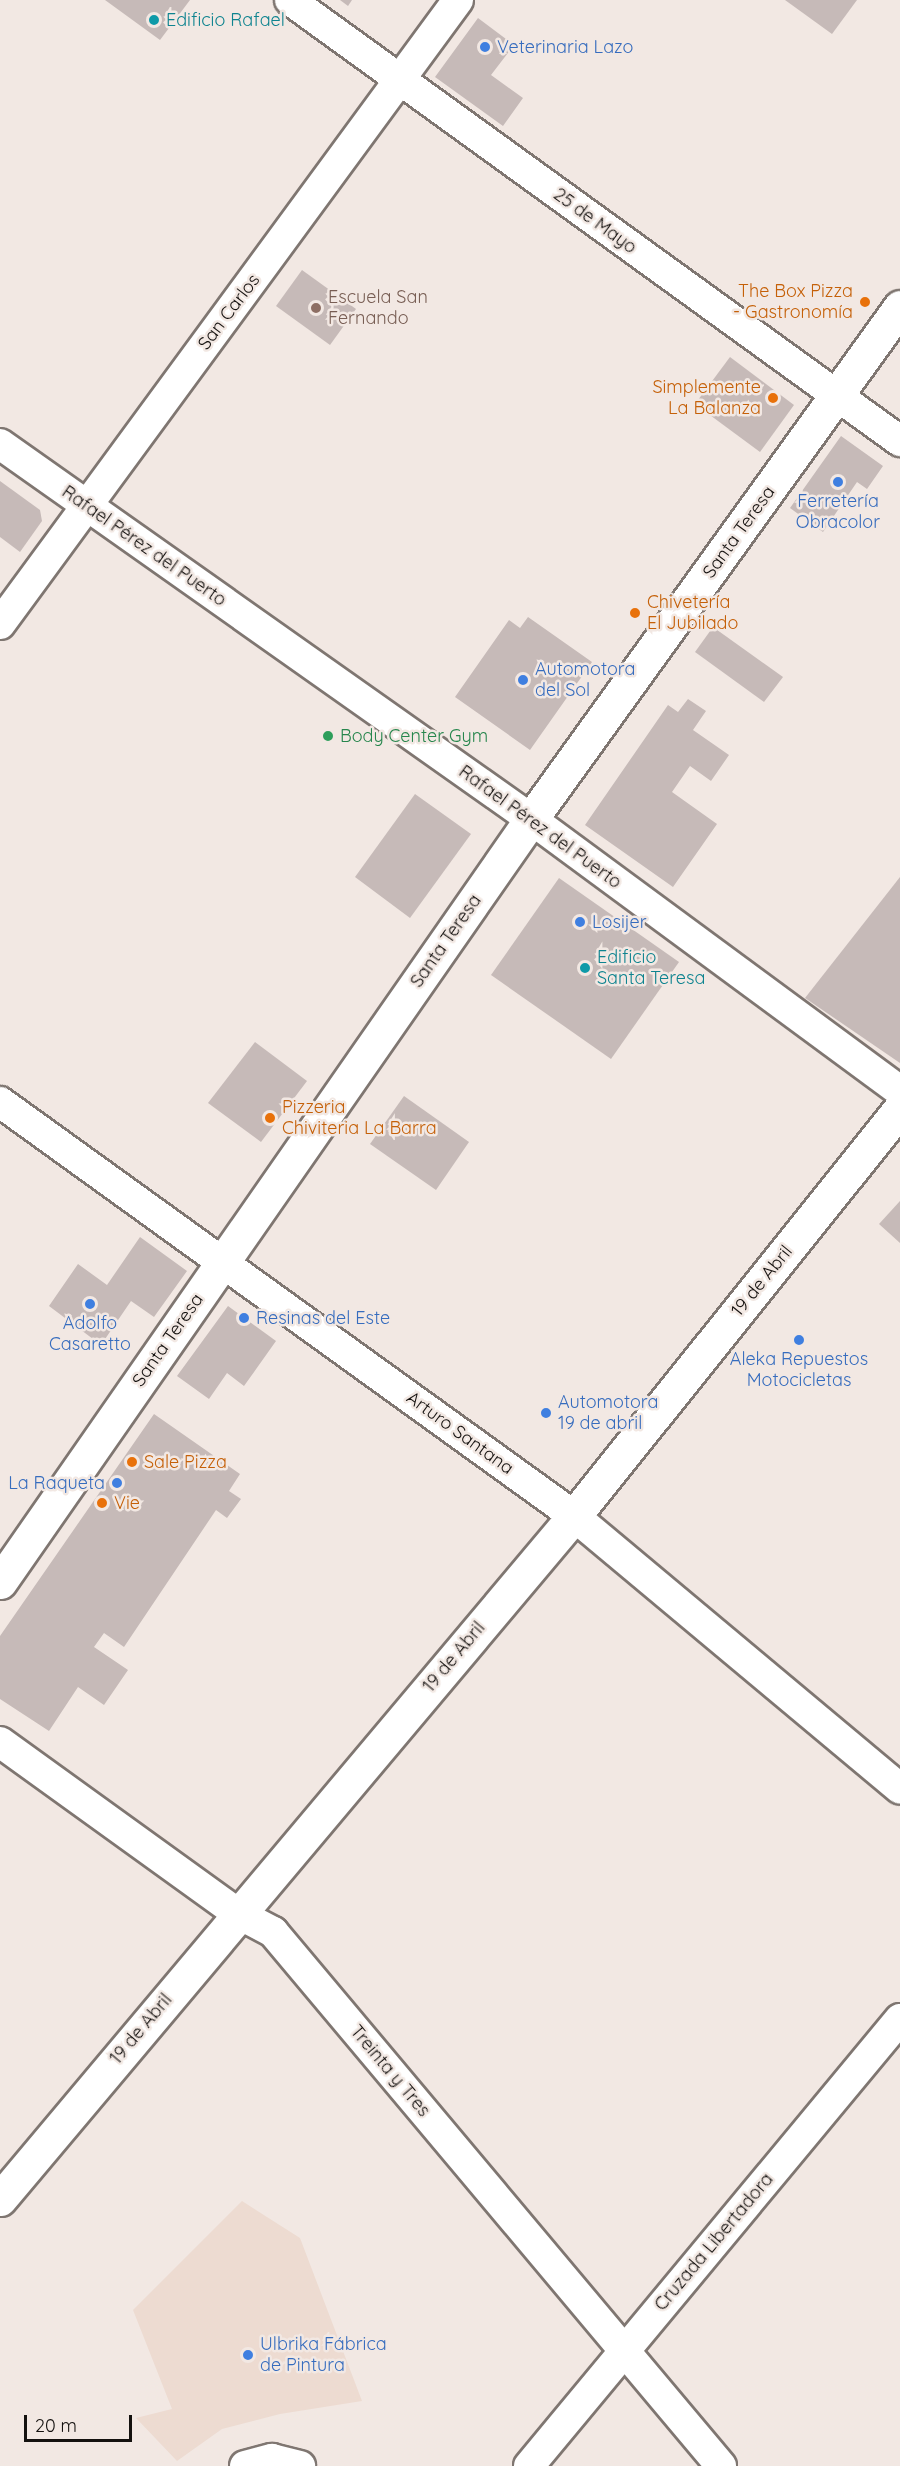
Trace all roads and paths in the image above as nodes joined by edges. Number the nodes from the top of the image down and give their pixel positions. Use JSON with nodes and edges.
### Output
{"nodes":[{"id":1,"x":290,"y":0,"type":"edge"},
{"id":2,"x":458,"y":0,"type":"edge"},
{"id":3,"x":401,"y":81,"type":"junction"},
{"id":4,"x":900,"y":307,"type":"edge"},
{"id":5,"x":838,"y":396,"type":"junction"},
{"id":6,"x":900,"y":441,"type":"edge"},
{"id":7,"x":0,"y":444,"type":"edge"},
{"id":8,"x":86,"y":506,"type":"junction"},
{"id":9,"x":0,"y":624,"type":"edge"},
{"id":10,"x":531,"y":819,"type":"junction"},
{"id":11,"x":900,"y":1091,"type":"edge"},
{"id":12,"x":0,"y":1102,"type":"edge"},
{"id":13,"x":900,"y":1109,"type":"edge"},
{"id":14,"x":222,"y":1263,"type":"junction"},
{"id":15,"x":574,"y":1516,"type":"junction"},
{"id":16,"x":0,"y":1582,"type":"edge"},
{"id":17,"x":0,"y":1742,"type":"edge"},
{"id":18,"x":900,"y":1789,"type":"edge"},
{"id":19,"x":237,"y":1913,"type":"junction"},
{"id":20,"x":900,"y":2019,"type":"edge"},
{"id":21,"x":0,"y":2199,"type":"edge"},
{"id":22,"x":624,"y":2350,"type":"junction"},
{"id":23,"x":245,"y":2466,"type":"edge"},
{"id":24,"x":300,"y":2466,"type":"edge"},
{"id":25,"x":529,"y":2466,"type":"edge"},
{"id":26,"x":721,"y":2466,"type":"edge"}],
"edges":[{"from":1,"to":3,"type":"street","name":"25 de Mayo"},
{"from":2,"to":3,"type":"street","name":"San Carlos"},
{"from":3,"to":5,"type":"street","name":"25 de Mayo"},
{"from":3,"to":8,"type":"street","name":"San Carlos"},
{"from":4,"to":5,"type":"street","name":"Santa Teresa"},
{"from":5,"to":6,"type":"street","name":"25 de Mayo"},
{"from":5,"to":10,"type":"street","name":"Santa Teresa"},
{"from":7,"to":8,"type":"street","name":"Rafael Pérez del Puerto"},
{"from":8,"to":9,"type":"street","name":"San Carlos"},
{"from":8,"to":10,"type":"street","name":"Rafael Pérez del Puerto"},
{"from":10,"to":11,"type":"street","name":"Rafael Pérez del Puerto"},
{"from":10,"to":14,"type":"street","name":"Santa Teresa"},
{"from":12,"to":14,"type":"street","name":"Arturo Santana"},
{"from":13,"to":15,"type":"street","name":"19 de Abril"},
{"from":14,"to":15,"type":"street","name":"Arturo Santana"},
{"from":14,"to":16,"type":"street","name":"Santa Teresa"},
{"from":15,"to":18,"type":"street","name":"Arturo Santana"},
{"from":15,"to":19,"type":"street","name":"19 de Abril"},
{"from":17,"to":19,"type":"street","name":"Treinta y Tres"},
{"from":19,"to":21,"type":"street","name":"19 de Abril"},
{"from":19,"to":22,"type":"street","name":"Treinta y Tres"},
{"from":20,"to":22,"type":"street","name":"Cruzada Libertadora"},
{"from":22,"to":25,"type":"street","name":"Cruzada Libertadora"},
{"from":22,"to":26,"type":"street","name":"Treinta y Tres"},
{"from":23,"to":24,"type":"street"}]}
